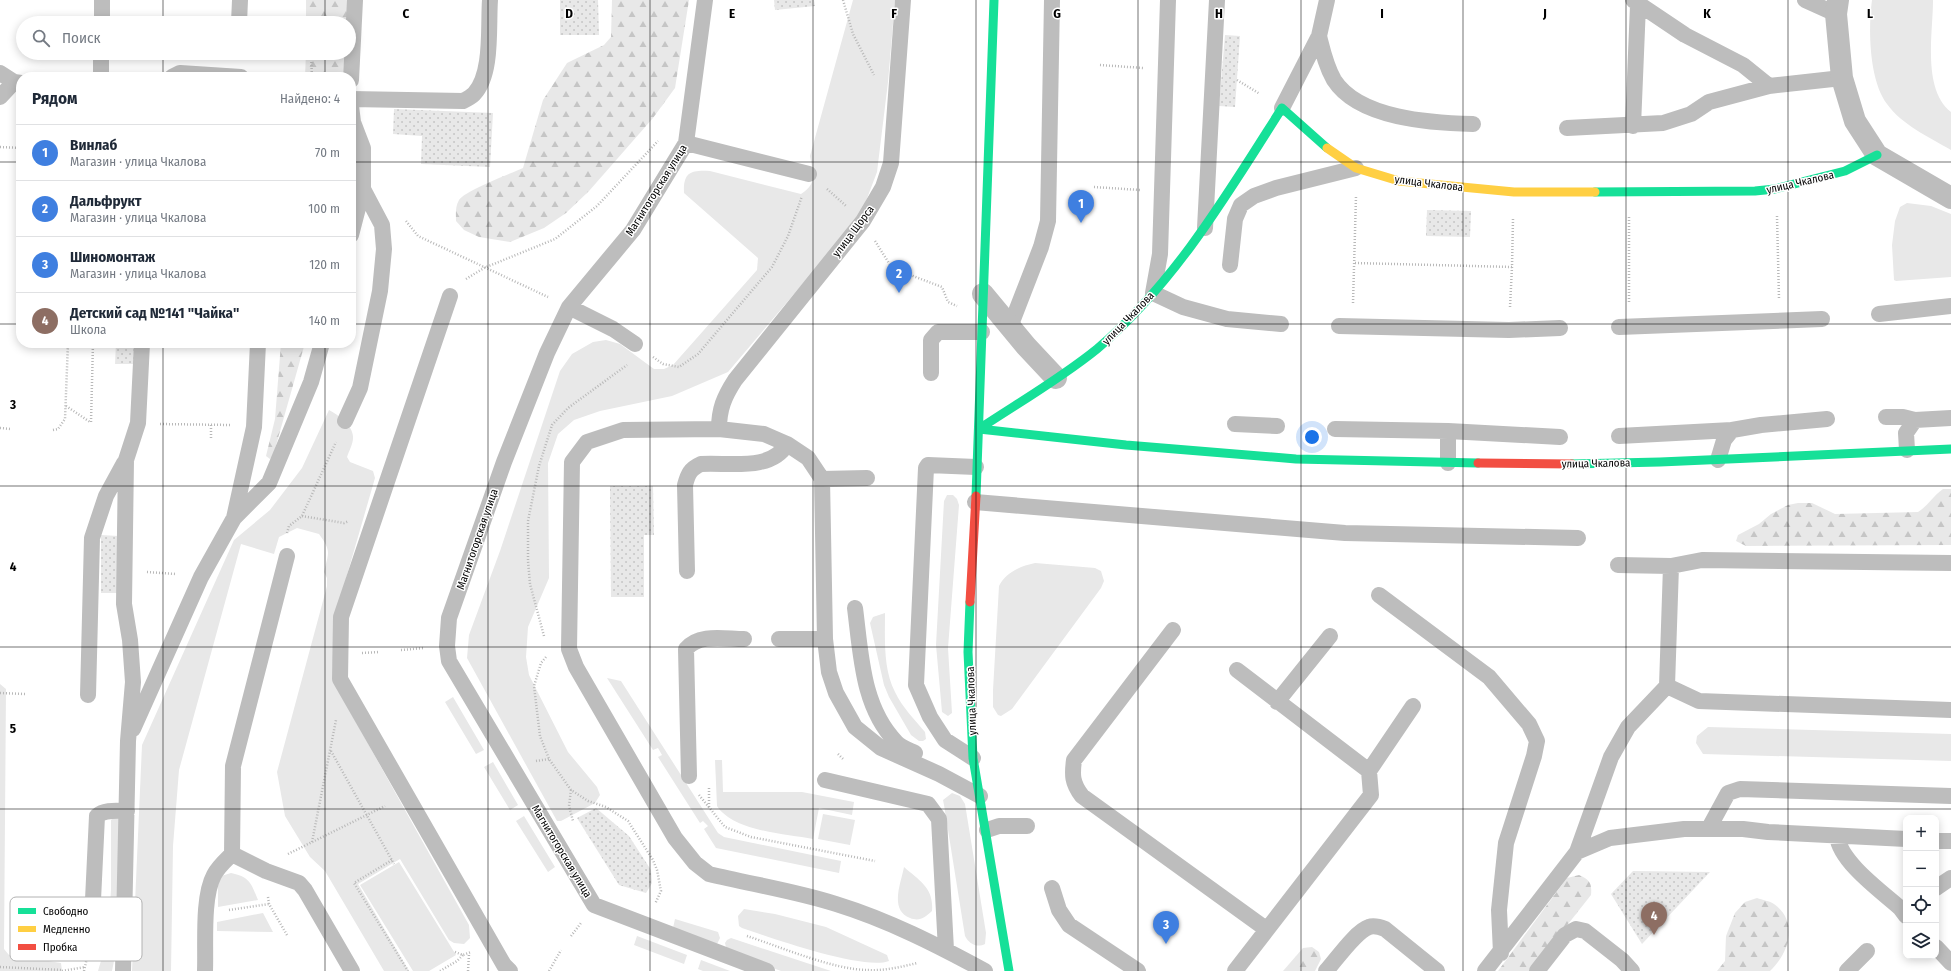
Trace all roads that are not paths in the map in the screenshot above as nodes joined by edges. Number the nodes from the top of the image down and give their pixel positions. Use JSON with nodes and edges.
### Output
{"nodes":[{"id":1,"x":102,"y":0,"type":"edge"},
{"id":2,"x":240,"y":0,"type":"edge"},
{"id":3,"x":355,"y":0,"type":"edge"},
{"id":4,"x":490,"y":0,"type":"edge"},
{"id":5,"x":705,"y":0,"type":"edge"},
{"id":6,"x":903,"y":0,"type":"edge"},
{"id":7,"x":994,"y":0,"type":"edge"},
{"id":8,"x":1052,"y":0,"type":"edge"},
{"id":9,"x":1168,"y":0,"type":"edge"},
{"id":10,"x":1217,"y":0,"type":"edge"},
{"id":11,"x":1328,"y":0,"type":"edge"},
{"id":12,"x":1805,"y":0,"type":"edge"},
{"id":13,"x":1635,"y":2,"type":"edge"},
{"id":14,"x":1837,"y":7,"type":"edge"},
{"id":15,"x":102,"y":16,"type":"edge"},
{"id":16,"x":239,"y":16,"type":"edge"},
{"id":17,"x":354,"y":16,"type":"edge"},
{"id":18,"x":1319,"y":36,"type":"junction"},
{"id":19,"x":101,"y":60,"type":"edge"},
{"id":20,"x":352,"y":60,"type":"edge"},
{"id":21,"x":101,"y":72,"type":"edge"},
{"id":22,"x":351,"y":72,"type":"edge"},
{"id":23,"x":0,"y":73,"type":"edge"},
{"id":24,"x":1842,"y":78,"type":"junction"},
{"id":25,"x":16,"y":82,"type":"edge"},
{"id":26,"x":16,"y":85,"type":"edge"},
{"id":27,"x":1769,"y":86,"type":"junction"},
{"id":28,"x":0,"y":97,"type":"edge"},
{"id":29,"x":356,"y":99,"type":"edge"},
{"id":30,"x":1282,"y":108,"type":"junction"},
{"id":31,"x":1474,"y":124,"type":"dead end"},
{"id":32,"x":1633,"y":126,"type":"junction"},
{"id":33,"x":1567,"y":128,"type":"dead end"},
{"id":34,"x":356,"y":130,"type":"edge"},
{"id":35,"x":686,"y":143,"type":"junction"},
{"id":36,"x":1877,"y":155,"type":"junction"},
{"id":37,"x":1356,"y":168,"type":"junction"},
{"id":38,"x":809,"y":174,"type":"road end"},
{"id":39,"x":363,"y":190,"type":"junction"},
{"id":40,"x":1951,"y":198,"type":"edge"},
{"id":41,"x":356,"y":216,"type":"edge"},
{"id":42,"x":1204,"y":230,"type":"junction"},
{"id":43,"x":1230,"y":266,"type":"dead end"},
{"id":44,"x":1153,"y":293,"type":"junction"},
{"id":45,"x":983,"y":294,"type":"junction"},
{"id":46,"x":450,"y":296,"type":"road end"},
{"id":47,"x":1951,"y":306,"type":"edge"},
{"id":48,"x":569,"y":307,"type":"junction"},
{"id":49,"x":1879,"y":314,"type":"dead end"},
{"id":50,"x":1822,"y":319,"type":"dead end"},
{"id":51,"x":1281,"y":324,"type":"dead end"},
{"id":52,"x":1345,"y":326,"type":"road end"},
{"id":53,"x":1010,"y":327,"type":"junction"},
{"id":54,"x":1624,"y":327,"type":"road end"},
{"id":55,"x":1560,"y":328,"type":"dead end"},
{"id":56,"x":982,"y":332,"type":"junction"},
{"id":57,"x":635,"y":344,"type":"road end"},
{"id":58,"x":142,"y":348,"type":"edge"},
{"id":59,"x":258,"y":348,"type":"edge"},
{"id":60,"x":321,"y":348,"type":"edge"},
{"id":61,"x":931,"y":372,"type":"dead end"},
{"id":62,"x":1056,"y":378,"type":"junction"},
{"id":63,"x":1886,"y":417,"type":"dead end"},
{"id":64,"x":1951,"y":418,"type":"edge"},
{"id":65,"x":1827,"y":419,"type":"dead end"},
{"id":66,"x":1915,"y":420,"type":"junction"},
{"id":67,"x":345,"y":421,"type":"road end"},
{"id":68,"x":1235,"y":424,"type":"dead end"},
{"id":69,"x":1277,"y":426,"type":"dead end"},
{"id":70,"x":719,"y":429,"type":"junction"},
{"id":71,"x":979,"y":429,"type":"junction"},
{"id":72,"x":1335,"y":429,"type":"dead end"},
{"id":73,"x":1732,"y":430,"type":"junction"},
{"id":74,"x":1448,"y":431,"type":"junction"},
{"id":75,"x":1619,"y":436,"type":"dead end"},
{"id":76,"x":1560,"y":437,"type":"dead end"},
{"id":77,"x":787,"y":444,"type":"junction"},
{"id":78,"x":1951,"y":449,"type":"edge"},
{"id":79,"x":1907,"y":450,"type":"junction"},
{"id":80,"x":126,"y":460,"type":"junction"},
{"id":81,"x":1718,"y":460,"type":"junction"},
{"id":82,"x":1448,"y":463,"type":"junction"},
{"id":83,"x":976,"y":467,"type":"junction"},
{"id":84,"x":822,"y":478,"type":"junction"},
{"id":85,"x":868,"y":478,"type":"dead end"},
{"id":86,"x":974,"y":502,"type":"junction"},
{"id":87,"x":234,"y":518,"type":"junction"},
{"id":88,"x":1578,"y":538,"type":"dead end"},
{"id":89,"x":287,"y":556,"type":"road end"},
{"id":90,"x":1951,"y":563,"type":"edge"},
{"id":91,"x":1618,"y":565,"type":"dead end"},
{"id":92,"x":1671,"y":566,"type":"junction"},
{"id":93,"x":687,"y":570,"type":"dead end"},
{"id":94,"x":1379,"y":595,"type":"dead end"},
{"id":95,"x":855,"y":608,"type":"dead end"},
{"id":96,"x":1173,"y":630,"type":"dead end"},
{"id":97,"x":1330,"y":636,"type":"dead end"},
{"id":98,"x":744,"y":639,"type":"dead end"},
{"id":99,"x":778,"y":639,"type":"dead end"},
{"id":100,"x":825,"y":639,"type":"junction"},
{"id":101,"x":1237,"y":670,"type":"dead end"},
{"id":102,"x":1667,"y":686,"type":"junction"},
{"id":103,"x":88,"y":696,"type":"dead end"},
{"id":104,"x":1278,"y":702,"type":"junction"},
{"id":105,"x":1412,"y":706,"type":"dead end"},
{"id":106,"x":1951,"y":710,"type":"edge"},
{"id":107,"x":128,"y":741,"type":"junction"},
{"id":108,"x":974,"y":758,"type":"junction"},
{"id":109,"x":930,"y":770,"type":"junction"},
{"id":110,"x":1369,"y":772,"type":"junction"},
{"id":111,"x":688,"y":776,"type":"road end"},
{"id":112,"x":825,"y":780,"type":"dead end"},
{"id":113,"x":980,"y":796,"type":"junction"},
{"id":114,"x":1951,"y":796,"type":"edge"},
{"id":115,"x":126,"y":811,"type":"junction"},
{"id":116,"x":1027,"y":826,"type":"dead end"},
{"id":117,"x":1709,"y":828,"type":"junction"},
{"id":118,"x":987,"y":830,"type":"junction"},
{"id":119,"x":1837,"y":836,"type":"junction"},
{"id":120,"x":1903,"y":839,"type":"edge"},
{"id":121,"x":1939,"y":841,"type":"edge"},
{"id":122,"x":1951,"y":841,"type":"edge"},
{"id":123,"x":1577,"y":852,"type":"junction"},
{"id":124,"x":232,"y":854,"type":"junction"},
{"id":125,"x":1951,"y":878,"type":"edge"},
{"id":126,"x":1938,"y":887,"type":"edge"},
{"id":127,"x":1052,"y":888,"type":"dead end"},
{"id":128,"x":93,"y":897,"type":"edge"},
{"id":129,"x":124,"y":897,"type":"edge"},
{"id":130,"x":1903,"y":910,"type":"edge"},
{"id":131,"x":1266,"y":929,"type":"junction"},
{"id":132,"x":946,"y":950,"type":"junction"},
{"id":133,"x":1939,"y":950,"type":"edge"},
{"id":134,"x":1867,"y":951,"type":"dead end"},
{"id":135,"x":1501,"y":953,"type":"junction"},
{"id":136,"x":123,"y":961,"type":"edge"},
{"id":137,"x":1951,"y":963,"type":"edge"},
{"id":138,"x":123,"y":971,"type":"edge"},
{"id":139,"x":205,"y":971,"type":"edge"},
{"id":140,"x":352,"y":971,"type":"edge"},
{"id":141,"x":510,"y":971,"type":"edge"},
{"id":142,"x":768,"y":971,"type":"edge"},
{"id":143,"x":985,"y":971,"type":"edge"},
{"id":144,"x":1009,"y":971,"type":"edge"},
{"id":145,"x":1138,"y":971,"type":"edge"},
{"id":146,"x":1235,"y":971,"type":"edge"},
{"id":147,"x":1326,"y":971,"type":"edge"},
{"id":148,"x":1437,"y":971,"type":"edge"},
{"id":149,"x":1485,"y":971,"type":"edge"},
{"id":150,"x":1537,"y":971,"type":"edge"},
{"id":151,"x":1632,"y":971,"type":"edge"},
{"id":152,"x":1847,"y":971,"type":"edge"}],
"edges":[{"from":1,"to":15,"type":"lane"},
{"from":2,"to":16,"type":"lane"},
{"from":3,"to":17,"type":"lane"},
{"from":4,"to":29,"type":"lane"},
{"from":5,"to":35,"type":"lane","name":"Магнитогорская улица"},
{"from":6,"to":70,"type":"lane","name":"улица Щорса"},
{"from":7,"to":45,"type":"street","name":"улица Чкалова"},
{"from":8,"to":53,"type":"lane"},
{"from":9,"to":44,"type":"lane"},
{"from":10,"to":42,"type":"lane"},
{"from":11,"to":18,"type":"lane"},
{"from":12,"to":14,"type":"lane"},
{"from":13,"to":27,"type":"lane"},
{"from":13,"to":32,"type":"lane"},
{"from":14,"to":24,"type":"street"},
{"from":18,"to":30,"type":"lane"},
{"from":18,"to":31,"type":"lane"},
{"from":19,"to":21,"type":"lane"},
{"from":20,"to":22,"type":"lane"},
{"from":23,"to":25,"type":"lane"},
{"from":24,"to":27,"type":"lane"},
{"from":24,"to":36,"type":"street"},
{"from":26,"to":28,"type":"lane"},
{"from":27,"to":32,"type":"lane"},
{"from":30,"to":37,"type":"street","name":"улица Чкалова"},
{"from":30,"to":42,"type":"street","name":"улица Чкалова"},
{"from":32,"to":33,"type":"lane"},
{"from":34,"to":39,"type":"lane"},
{"from":35,"to":38,"type":"lane"},
{"from":35,"to":48,"type":"lane","name":"Магнитогорская улица"},
{"from":36,"to":37,"type":"street","name":"улица Чкалова"},
{"from":36,"to":40,"type":"street"},
{"from":37,"to":43,"type":"lane"},
{"from":39,"to":41,"type":"lane"},
{"from":39,"to":67,"type":"lane"},
{"from":42,"to":44,"type":"street","name":"улица Чкалова"},
{"from":44,"to":51,"type":"lane"},
{"from":44,"to":62,"type":"street","name":"улица Чкалова"},
{"from":45,"to":53,"type":"street"},
{"from":45,"to":56,"type":"street","name":"улица Чкалова"},
{"from":46,"to":141,"type":"lane"},
{"from":47,"to":49,"type":"lane"},
{"from":48,"to":57,"type":"lane"},
{"from":48,"to":142,"type":"lane","name":"Магнитогорская улица"},
{"from":50,"to":54,"type":"lane"},
{"from":52,"to":55,"type":"lane"},
{"from":53,"to":62,"type":"street"},
{"from":56,"to":61,"type":"lane"},
{"from":56,"to":71,"type":"street","name":"улица Чкалова"},
{"from":58,"to":80,"type":"lane"},
{"from":59,"to":87,"type":"lane"},
{"from":60,"to":87,"type":"lane"},
{"from":62,"to":71,"type":"street","name":"улица Чкалова"},
{"from":63,"to":66,"type":"lane"},
{"from":64,"to":66,"type":"lane"},
{"from":65,"to":73,"type":"lane"},
{"from":66,"to":79,"type":"lane"},
{"from":68,"to":69,"type":"lane"},
{"from":70,"to":77,"type":"lane"},
{"from":70,"to":132,"type":"lane"},
{"from":71,"to":82,"type":"street","name":"улица Чкалова"},
{"from":71,"to":83,"type":"street","name":"улица Чкалова"},
{"from":72,"to":74,"type":"lane"},
{"from":73,"to":75,"type":"lane"},
{"from":73,"to":81,"type":"lane"},
{"from":74,"to":76,"type":"lane"},
{"from":74,"to":82,"type":"lane"},
{"from":77,"to":84,"type":"lane"},
{"from":77,"to":93,"type":"lane"},
{"from":78,"to":79,"type":"street","name":"улица Чкалова"},
{"from":79,"to":81,"type":"street","name":"улица Чкалова"},
{"from":80,"to":103,"type":"lane"},
{"from":80,"to":107,"type":"lane"},
{"from":81,"to":82,"type":"street","name":"улица Чкалова"},
{"from":83,"to":86,"type":"street","name":"улица Чкалова"},
{"from":83,"to":108,"type":"lane"},
{"from":84,"to":85,"type":"lane"},
{"from":84,"to":100,"type":"lane"},
{"from":86,"to":88,"type":"lane"},
{"from":86,"to":108,"type":"street","name":"улица Чкалова"},
{"from":87,"to":107,"type":"lane"},
{"from":89,"to":124,"type":"lane"},
{"from":90,"to":92,"type":"lane"},
{"from":91,"to":92,"type":"lane"},
{"from":92,"to":102,"type":"lane"},
{"from":94,"to":135,"type":"lane"},
{"from":95,"to":109,"type":"lane"},
{"from":96,"to":131,"type":"lane"},
{"from":97,"to":104,"type":"lane"},
{"from":98,"to":111,"type":"lane"},
{"from":99,"to":100,"type":"lane"},
{"from":100,"to":109,"type":"lane"},
{"from":101,"to":104,"type":"lane"},
{"from":102,"to":106,"type":"lane"},
{"from":102,"to":123,"type":"lane"},
{"from":104,"to":110,"type":"lane"},
{"from":105,"to":110,"type":"lane"},
{"from":107,"to":115,"type":"lane"},
{"from":108,"to":113,"type":"street","name":"улица Чкалова"},
{"from":109,"to":113,"type":"lane"},
{"from":110,"to":131,"type":"lane"},
{"from":112,"to":132,"type":"lane"},
{"from":113,"to":118,"type":"street","name":"улица Чкалова"},
{"from":114,"to":117,"type":"lane"},
{"from":115,"to":128,"type":"lane"},
{"from":115,"to":129,"type":"lane"},
{"from":116,"to":118,"type":"lane"},
{"from":117,"to":119,"type":"lane"},
{"from":117,"to":123,"type":"lane"},
{"from":118,"to":144,"type":"street","name":"улица Чкалова"},
{"from":119,"to":120,"type":"lane"},
{"from":119,"to":130,"type":"lane"},
{"from":121,"to":122,"type":"lane"},
{"from":123,"to":135,"type":"lane"},
{"from":124,"to":139,"type":"lane"},
{"from":124,"to":140,"type":"lane"},
{"from":125,"to":126,"type":"lane"},
{"from":127,"to":145,"type":"lane"},
{"from":131,"to":146,"type":"lane"},
{"from":132,"to":143,"type":"lane"},
{"from":133,"to":137,"type":"lane"},
{"from":134,"to":152,"type":"lane"},
{"from":135,"to":149,"type":"lane"},
{"from":136,"to":138,"type":"lane"},
{"from":147,"to":148,"type":"lane"},
{"from":150,"to":151,"type":"lane"}]}
